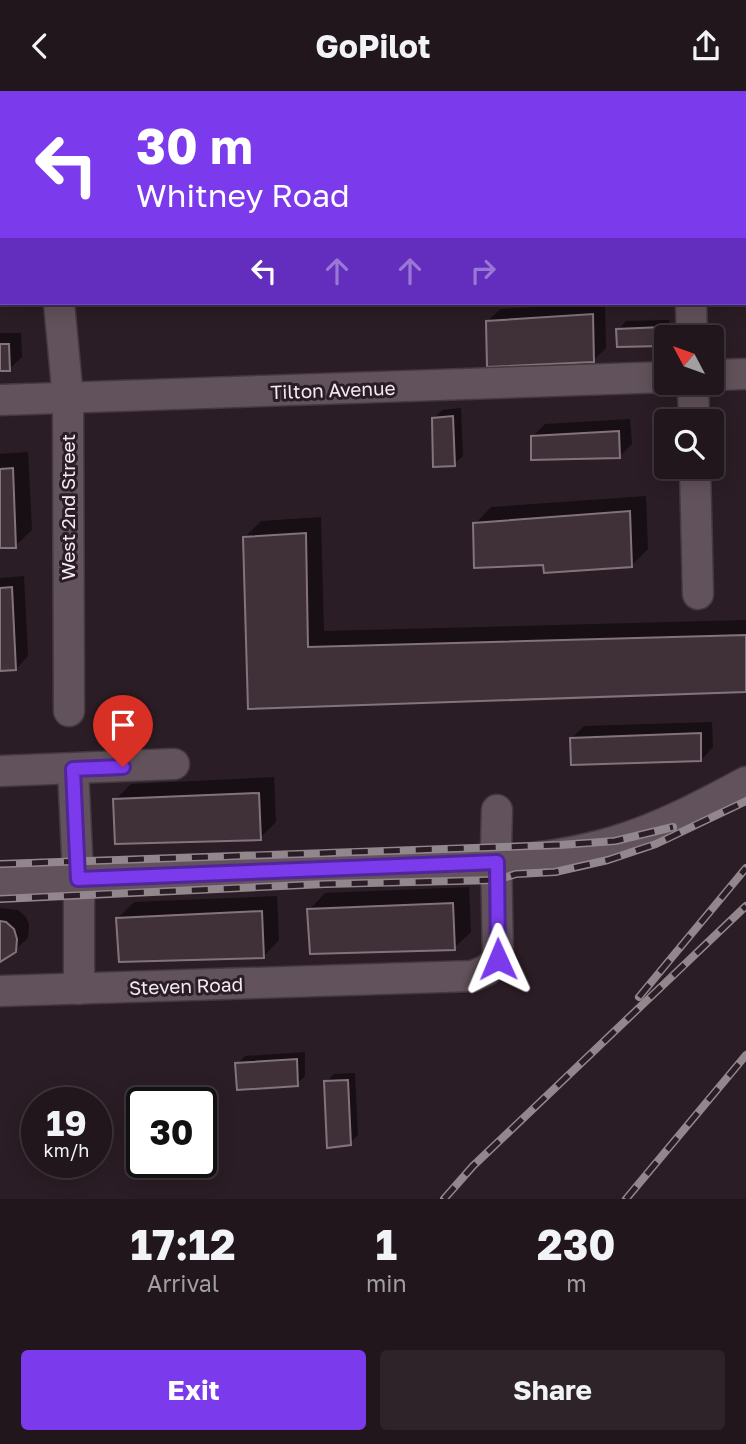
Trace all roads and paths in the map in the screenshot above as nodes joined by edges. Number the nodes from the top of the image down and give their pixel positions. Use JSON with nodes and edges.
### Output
{"nodes":[{"id":1,"x":59,"y":305,"type":"edge"},
{"id":2,"x":691,"y":305,"type":"edge"},
{"id":3,"x":692,"y":325,"type":"edge"},
{"id":4,"x":724,"y":375,"type":"edge"},
{"id":5,"x":746,"y":375,"type":"edge"},
{"id":6,"x":654,"y":377,"type":"edge"},
{"id":7,"x":68,"y":398,"type":"junction"},
{"id":8,"x":0,"y":400,"type":"edge"},
{"id":9,"x":695,"y":479,"type":"edge"},
{"id":10,"x":698,"y":594,"type":"dead end"},
{"id":11,"x":69,"y":711,"type":"dead end"},
{"id":12,"x":174,"y":764,"type":"dead end"},
{"id":13,"x":73,"y":769,"type":"junction"},
{"id":14,"x":0,"y":771,"type":"edge"},
{"id":15,"x":746,"y":782,"type":"edge"},
{"id":16,"x":497,"y":810,"type":"dead end"},
{"id":17,"x":497,"y":862,"type":"junction"},
{"id":18,"x":78,"y":879,"type":"junction"},
{"id":19,"x":0,"y":882,"type":"edge"},
{"id":20,"x":79,"y":989,"type":"junction"},
{"id":21,"x":0,"y":991,"type":"edge"}],
"edges":[{"from":1,"to":7,"type":"street","name":"West 2nd Street"},
{"from":2,"to":3,"type":"street"},
{"from":4,"to":5,"type":"street"},
{"from":6,"to":7,"type":"street","name":"Tilton Avenue"},
{"from":7,"to":8,"type":"street","name":"Tilton Avenue"},
{"from":7,"to":11,"type":"street","name":"West 2nd Street"},
{"from":9,"to":10,"type":"street"},
{"from":12,"to":13,"type":"street"},
{"from":13,"to":14,"type":"street"},
{"from":13,"to":18,"type":"street"},
{"from":15,"to":17,"type":"street"},
{"from":16,"to":17,"type":"street","name":"Steven Road"},
{"from":17,"to":18,"type":"street"},
{"from":17,"to":20,"type":"street","name":"Steven Road"},
{"from":18,"to":19,"type":"street"},
{"from":18,"to":20,"type":"street"},
{"from":20,"to":21,"type":"street","name":"Steven Road"}]}
